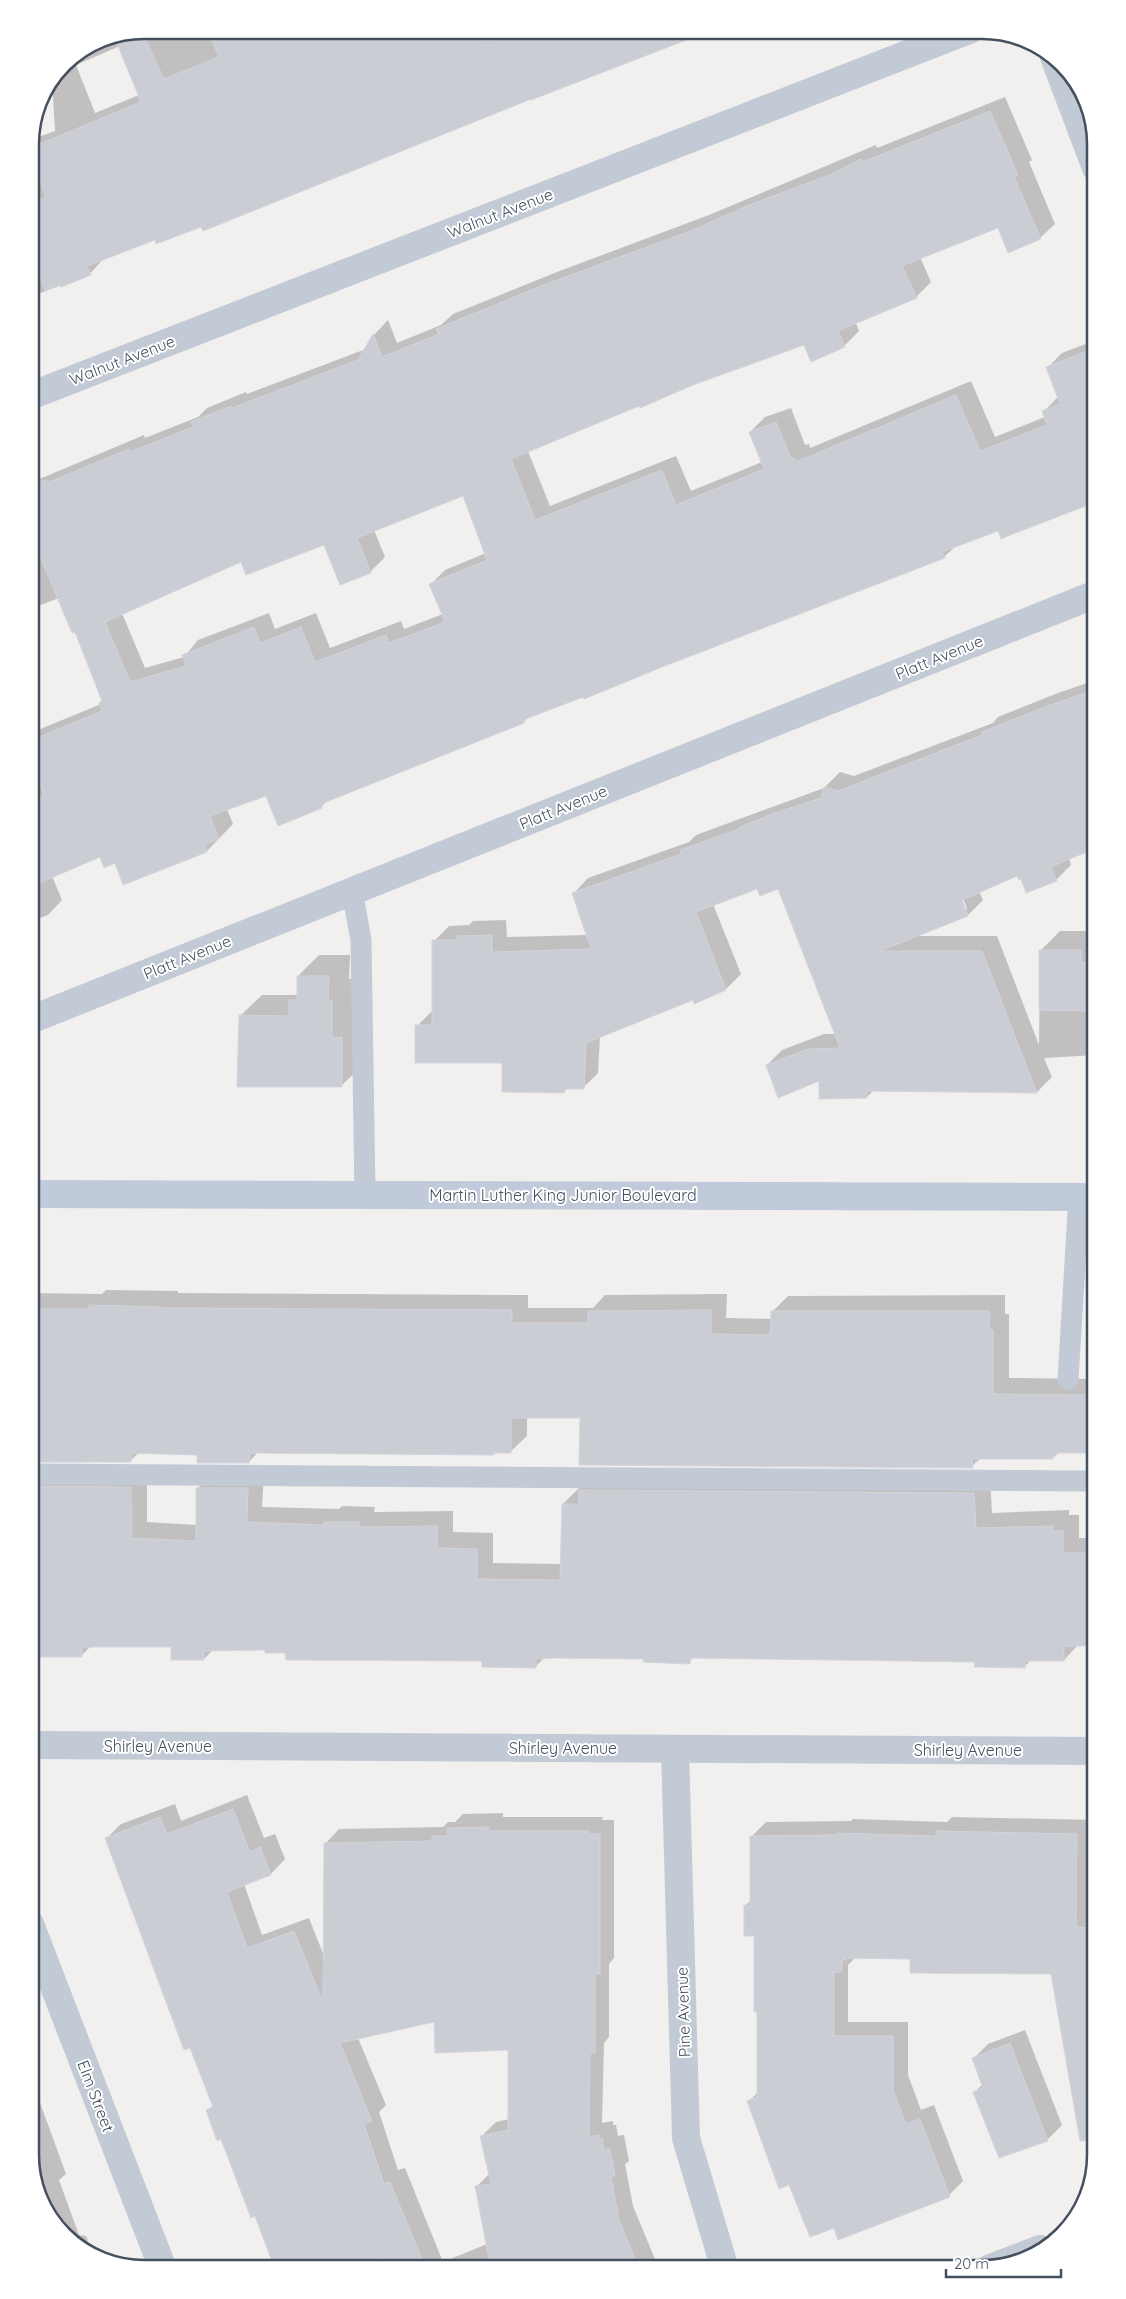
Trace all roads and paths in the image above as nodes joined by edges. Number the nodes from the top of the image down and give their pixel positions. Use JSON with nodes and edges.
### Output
{"nodes":[{"id":1,"x":946,"y":39,"type":"edge"},
{"id":2,"x":1060,"y":73,"type":"edge"},
{"id":3,"x":1087,"y":144,"type":"edge"},
{"id":4,"x":39,"y":392,"type":"edge"},
{"id":5,"x":1087,"y":598,"type":"edge"},
{"id":6,"x":352,"y":891,"type":"junction"},
{"id":7,"x":39,"y":1016,"type":"edge"},
{"id":8,"x":39,"y":1194,"type":"edge"},
{"id":9,"x":366,"y":1195,"type":"junction"},
{"id":10,"x":1087,"y":1197,"type":"edge"},
{"id":11,"x":1068,"y":1379,"type":"dead end"},
{"id":12,"x":39,"y":1474,"type":"edge"},
{"id":13,"x":1087,"y":1481,"type":"edge"},
{"id":14,"x":39,"y":1745,"type":"edge"},
{"id":15,"x":675,"y":1749,"type":"junction"},
{"id":16,"x":1087,"y":1751,"type":"edge"},
{"id":17,"x":39,"y":1947,"type":"edge"},
{"id":18,"x":160,"y":2260,"type":"edge"},
{"id":19,"x":721,"y":2260,"type":"edge"}],
"edges":[{"from":1,"to":4,"type":"street","name":"Walnut Avenue"},
{"from":2,"to":3,"type":"street"},
{"from":5,"to":6,"type":"street","name":"Platt Avenue"},
{"from":6,"to":7,"type":"street","name":"Platt Avenue"},
{"from":6,"to":9,"type":"lane"},
{"from":8,"to":9,"type":"main road","name":"Martin Luther King Junior Boulevard"},
{"from":9,"to":10,"type":"main road","name":"Martin Luther King Junior Boulevard"},
{"from":10,"to":11,"type":"lane"},
{"from":12,"to":13,"type":"lane"},
{"from":14,"to":15,"type":"street","name":"Shirley Avenue"},
{"from":15,"to":16,"type":"street","name":"Shirley Avenue"},
{"from":15,"to":19,"type":"street","name":"Pine Avenue"},
{"from":17,"to":18,"type":"street","name":"Elm Street"}]}
